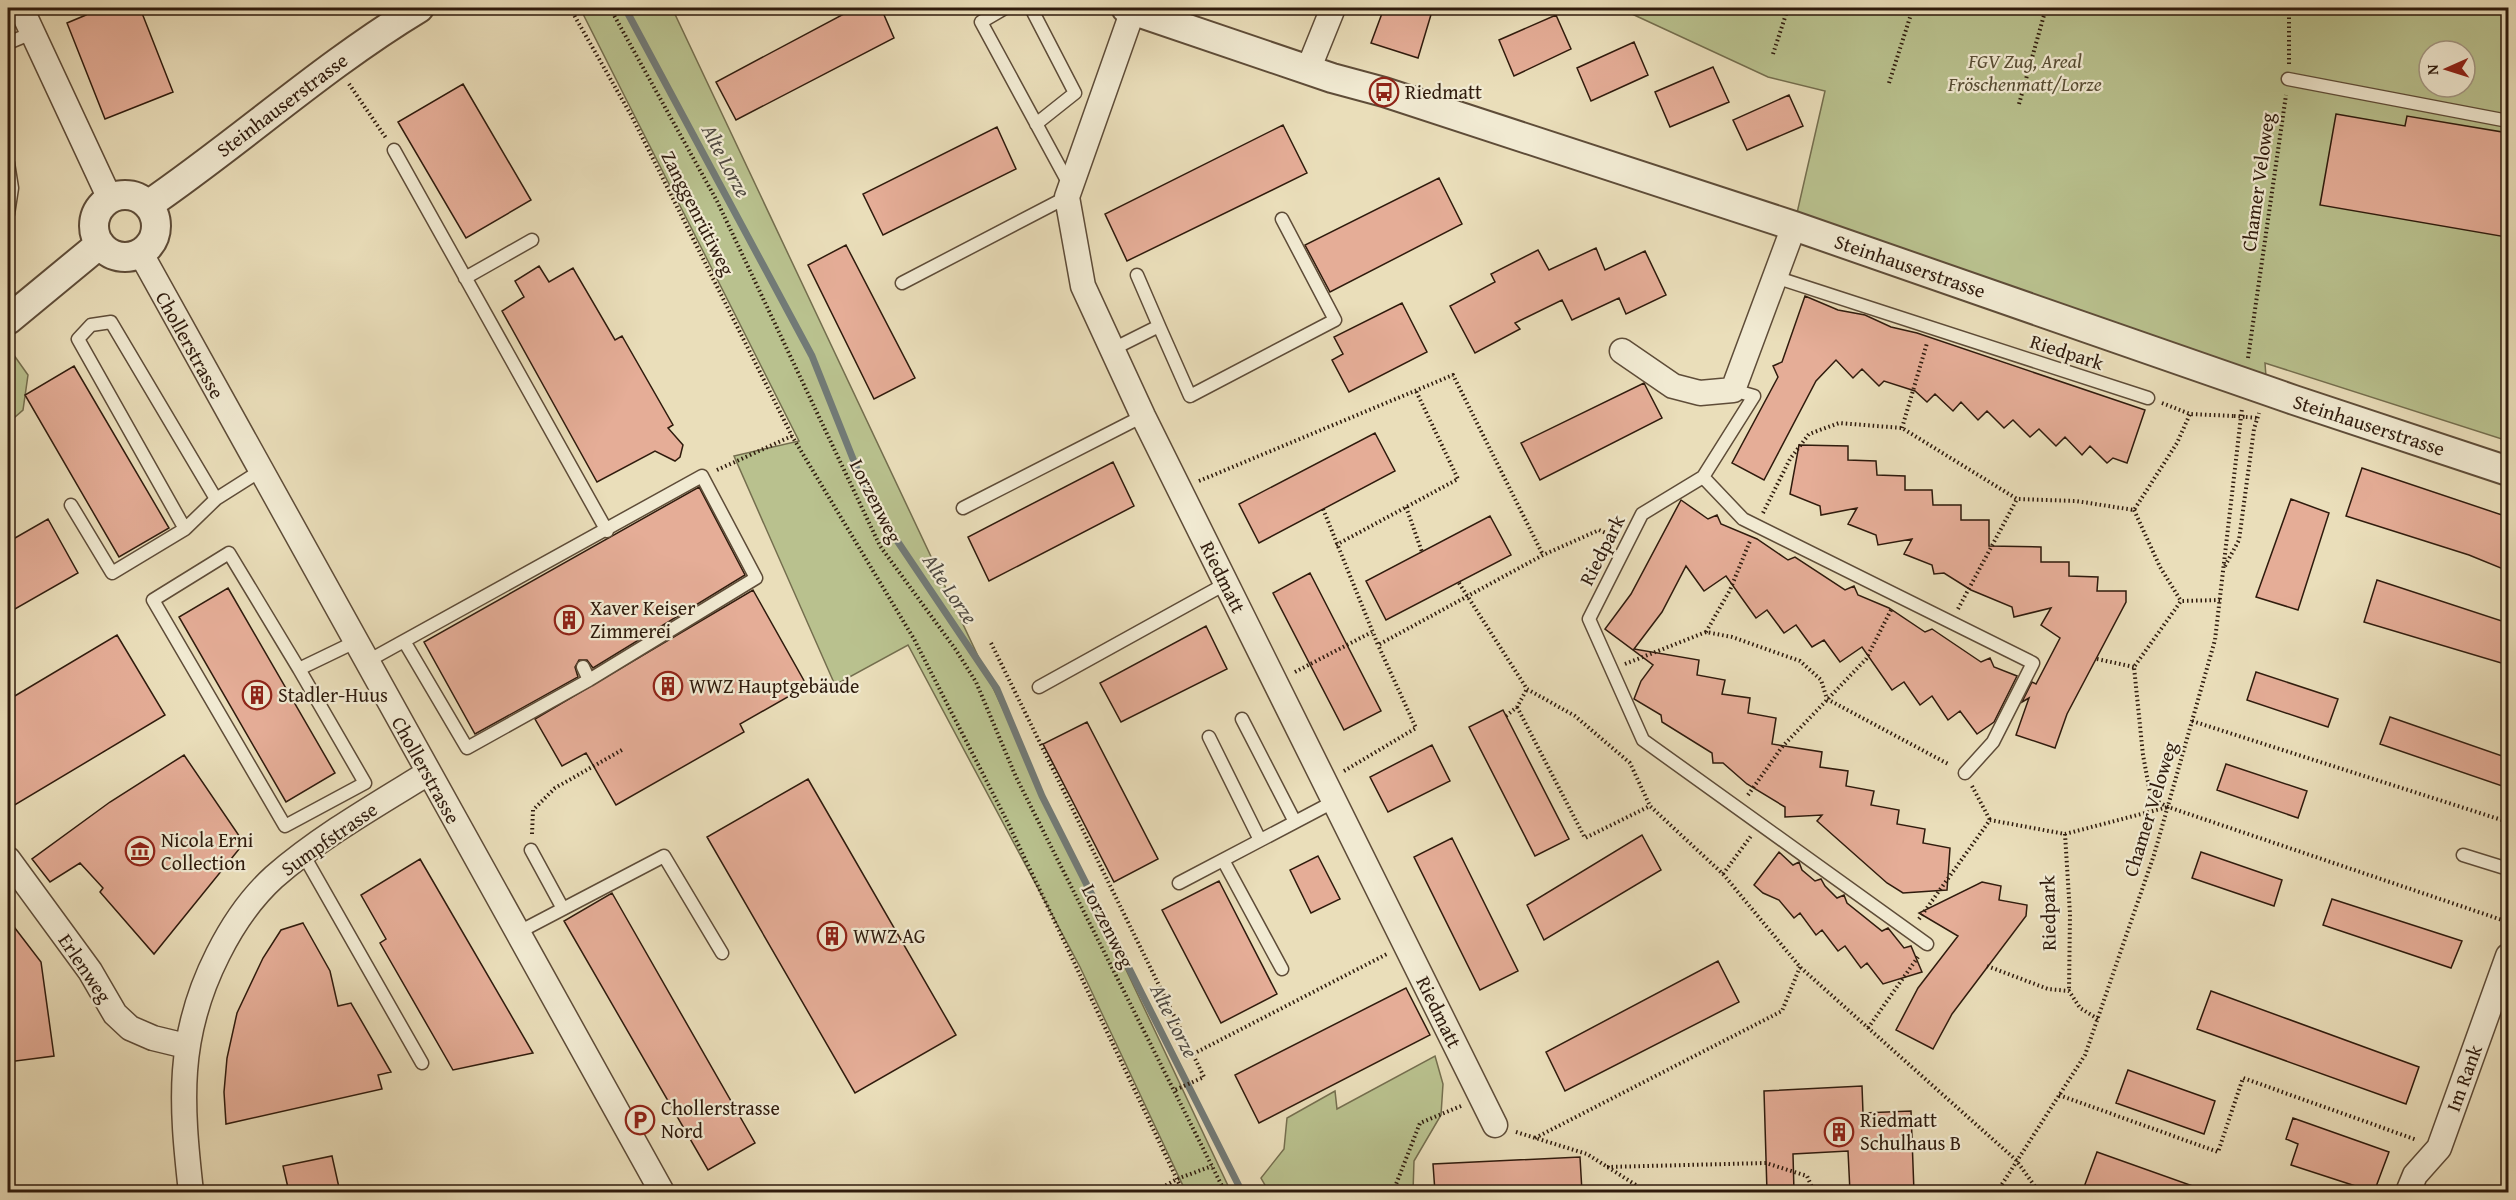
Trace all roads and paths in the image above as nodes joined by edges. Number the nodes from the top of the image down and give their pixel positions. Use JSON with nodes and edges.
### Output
{"nodes":[{"id":1,"x":21,"y":8,"type":"edge"},
{"id":2,"x":419,"y":8,"type":"edge"},
{"id":3,"x":570,"y":8,"type":"edge"},
{"id":4,"x":610,"y":8,"type":"edge"},
{"id":5,"x":1005,"y":8,"type":"edge"},
{"id":6,"x":1031,"y":8,"type":"edge"},
{"id":7,"x":1333,"y":8,"type":"edge"},
{"id":8,"x":1788,"y":8,"type":"edge"},
{"id":9,"x":1913,"y":8,"type":"edge"},
{"id":10,"x":2046,"y":8,"type":"edge"},
{"id":11,"x":2289,"y":8,"type":"edge"},
{"id":12,"x":1130,"y":9,"type":"edge"},
{"id":13,"x":32,"y":33,"type":"junction"},
{"id":14,"x":8,"y":43,"type":"edge"},
{"id":15,"x":1773,"y":54,"type":"dead end"},
{"id":16,"x":1308,"y":70,"type":"junction"},
{"id":17,"x":321,"y":73,"type":"junction"},
{"id":18,"x":2288,"y":79,"type":"junction"},
{"id":19,"x":1889,"y":83,"type":"dead end"},
{"id":20,"x":2019,"y":104,"type":"dead end"},
{"id":21,"x":2508,"y":121,"type":"edge"},
{"id":22,"x":1036,"y":123,"type":"junction"},
{"id":23,"x":394,"y":150,"type":"joint"},
{"id":24,"x":8,"y":163,"type":"edge"},
{"id":25,"x":1069,"y":192,"type":"junction"},
{"id":26,"x":110,"y":199,"type":"junction"},
{"id":27,"x":148,"y":205,"type":"junction"},
{"id":28,"x":8,"y":214,"type":"edge"},
{"id":29,"x":1282,"y":219,"type":"dead end"},
{"id":30,"x":1794,"y":226,"type":"junction"},
{"id":31,"x":532,"y":240,"type":"dead end"},
{"id":32,"x":100,"y":244,"type":"junction"},
{"id":33,"x":140,"y":252,"type":"junction"},
{"id":34,"x":1137,"y":275,"type":"dead end"},
{"id":35,"x":465,"y":278,"type":"junction"},
{"id":36,"x":1775,"y":278,"type":"junction"},
{"id":37,"x":902,"y":283,"type":"dead end"},
{"id":38,"x":8,"y":320,"type":"edge"},
{"id":39,"x":1158,"y":326,"type":"junction"},
{"id":40,"x":1932,"y":329,"type":"junction"},
{"id":41,"x":1113,"y":349,"type":"junction"},
{"id":42,"x":1622,"y":351,"type":"dead end"},
{"id":43,"x":2247,"y":360,"type":"dead end"},
{"id":44,"x":1733,"y":390,"type":"junction"},
{"id":45,"x":1416,"y":391,"type":"junction"},
{"id":46,"x":2267,"y":391,"type":"junction"},
{"id":47,"x":2148,"y":398,"type":"joint"},
{"id":48,"x":2242,"y":405,"type":"dead end"},
{"id":49,"x":2190,"y":414,"type":"junction"},
{"id":50,"x":1143,"y":416,"type":"junction"},
{"id":51,"x":2258,"y":418,"type":"junction"},
{"id":52,"x":1902,"y":428,"type":"junction"},
{"id":53,"x":792,"y":436,"type":"junction"},
{"id":54,"x":260,"y":471,"type":"junction"},
{"id":55,"x":2508,"y":471,"type":"edge"},
{"id":56,"x":702,"y":476,"type":"junction"},
{"id":57,"x":1703,"y":477,"type":"junction"},
{"id":58,"x":1179,"y":489,"type":"junction"},
{"id":59,"x":216,"y":499,"type":"junction"},
{"id":60,"x":2017,"y":499,"type":"junction"},
{"id":61,"x":71,"y":506,"type":"dead end"},
{"id":62,"x":1406,"y":507,"type":"junction"},
{"id":63,"x":963,"y":508,"type":"dead end"},
{"id":64,"x":1323,"y":509,"type":"dead end"},
{"id":65,"x":2134,"y":510,"type":"junction"},
{"id":66,"x":1757,"y":526,"type":"junction"},
{"id":67,"x":185,"y":529,"type":"junction"},
{"id":68,"x":607,"y":531,"type":"junction"},
{"id":69,"x":1627,"y":543,"type":"junction"},
{"id":70,"x":1336,"y":545,"type":"junction"},
{"id":71,"x":1422,"y":552,"type":"dead end"},
{"id":72,"x":1543,"y":555,"type":"junction"},
{"id":73,"x":2224,"y":569,"type":"junction"},
{"id":74,"x":529,"y":572,"type":"junction"},
{"id":75,"x":1227,"y":583,"type":"junction"},
{"id":76,"x":1459,"y":583,"type":"dead end"},
{"id":77,"x":536,"y":585,"type":"dead end"},
{"id":78,"x":1898,"y":596,"type":"junction"},
{"id":79,"x":1470,"y":597,"type":"junction"},
{"id":80,"x":2220,"y":600,"type":"junction"},
{"id":81,"x":2181,"y":601,"type":"junction"},
{"id":82,"x":1950,"y":622,"type":"junction"},
{"id":83,"x":1372,"y":632,"type":"junction"},
{"id":84,"x":1706,"y":632,"type":"junction"},
{"id":85,"x":404,"y":641,"type":"junction"},
{"id":86,"x":991,"y":643,"type":"dead end"},
{"id":87,"x":1378,"y":645,"type":"junction"},
{"id":88,"x":361,"y":652,"type":"junction"},
{"id":89,"x":2097,"y":659,"type":"dead end"},
{"id":90,"x":583,"y":667,"type":"dead end"},
{"id":91,"x":2134,"y":667,"type":"junction"},
{"id":92,"x":299,"y":669,"type":"junction"},
{"id":93,"x":1611,"y":669,"type":"junction"},
{"id":94,"x":589,"y":680,"type":"junction"},
{"id":95,"x":1276,"y":682,"type":"junction"},
{"id":96,"x":1039,"y":687,"type":"dead end"},
{"id":97,"x":1527,"y":689,"type":"junction"},
{"id":98,"x":1827,"y":699,"type":"junction"},
{"id":99,"x":1517,"y":707,"type":"junction"},
{"id":100,"x":1506,"y":716,"type":"dead end"},
{"id":101,"x":1242,"y":719,"type":"dead end"},
{"id":102,"x":2192,"y":721,"type":"junction"},
{"id":103,"x":1209,"y":737,"type":"dead end"},
{"id":104,"x":622,"y":750,"type":"dead end"},
{"id":105,"x":428,"y":773,"type":"junction"},
{"id":106,"x":1965,"y":773,"type":"junction"},
{"id":107,"x":1330,"y":791,"type":"junction"},
{"id":108,"x":1650,"y":806,"type":"junction"},
{"id":109,"x":2168,"y":807,"type":"junction"},
{"id":110,"x":1738,"y":808,"type":"junction"},
{"id":111,"x":1990,"y":820,"type":"junction"},
{"id":112,"x":1295,"y":822,"type":"junction"},
{"id":113,"x":2508,"y":822,"type":"edge"},
{"id":114,"x":1760,"y":824,"type":"junction"},
{"id":115,"x":2065,"y":834,"type":"junction"},
{"id":116,"x":1260,"y":840,"type":"junction"},
{"id":117,"x":531,"y":850,"type":"joint"},
{"id":118,"x":303,"y":854,"type":"junction"},
{"id":119,"x":2463,"y":855,"type":"dead end"},
{"id":120,"x":8,"y":859,"type":"edge"},
{"id":121,"x":1223,"y":860,"type":"junction"},
{"id":122,"x":2508,"y":869,"type":"edge"},
{"id":123,"x":1723,"y":874,"type":"junction"},
{"id":124,"x":1179,"y":883,"type":"dead end"},
{"id":125,"x":562,"y":907,"type":"junction"},
{"id":126,"x":2508,"y":922,"type":"edge"},
{"id":127,"x":1911,"y":931,"type":"junction"},
{"id":128,"x":517,"y":933,"type":"junction"},
{"id":129,"x":1406,"y":944,"type":"junction"},
{"id":130,"x":1927,"y":944,"type":"joint"},
{"id":131,"x":722,"y":953,"type":"dead end"},
{"id":132,"x":2508,"y":956,"type":"edge"},
{"id":133,"x":1987,"y":966,"type":"dead end"},
{"id":134,"x":1800,"y":967,"type":"junction"},
{"id":135,"x":1282,"y":969,"type":"dead end"},
{"id":136,"x":2068,"y":991,"type":"junction"},
{"id":137,"x":2098,"y":1019,"type":"junction"},
{"id":138,"x":1868,"y":1028,"type":"junction"},
{"id":139,"x":186,"y":1046,"type":"junction"},
{"id":140,"x":1192,"y":1053,"type":"junction"},
{"id":141,"x":422,"y":1063,"type":"dead end"},
{"id":142,"x":1175,"y":1090,"type":"junction"},
{"id":143,"x":2059,"y":1095,"type":"junction"},
{"id":144,"x":1482,"y":1098,"type":"junction"},
{"id":145,"x":1495,"y":1125,"type":"joint"},
{"id":146,"x":1535,"y":1138,"type":"junction"},
{"id":147,"x":2439,"y":1148,"type":"junction"},
{"id":148,"x":2016,"y":1160,"type":"junction"},
{"id":149,"x":1212,"y":1166,"type":"junction"},
{"id":150,"x":1607,"y":1167,"type":"junction"},
{"id":151,"x":1177,"y":1179,"type":"junction"},
{"id":152,"x":191,"y":1192,"type":"edge"},
{"id":153,"x":662,"y":1192,"type":"edge"},
{"id":154,"x":1154,"y":1192,"type":"edge"},
{"id":155,"x":1184,"y":1192,"type":"edge"},
{"id":156,"x":1225,"y":1192,"type":"edge"},
{"id":157,"x":1393,"y":1192,"type":"edge"},
{"id":158,"x":1647,"y":1192,"type":"edge"},
{"id":159,"x":1814,"y":1192,"type":"edge"},
{"id":160,"x":1996,"y":1192,"type":"edge"},
{"id":161,"x":2039,"y":1192,"type":"edge"},
{"id":162,"x":2408,"y":1192,"type":"edge"}],
"edges":[{"from":1,"to":13,"type":"street"},
{"from":2,"to":17,"type":"street","name":"Steinhauserstrasse"},
{"from":3,"to":53,"type":"path","name":"Zanggenrütiweg"},
{"from":4,"to":142,"type":"path","name":"Lorzenweg"},
{"from":5,"to":22,"type":"lane"},
{"from":6,"to":22,"type":"lane"},
{"from":7,"to":16,"type":"street"},
{"from":8,"to":15,"type":"path"},
{"from":9,"to":19,"type":"path"},
{"from":10,"to":20,"type":"path"},
{"from":11,"to":18,"type":"path","name":"Chamer Veloweg"},
{"from":12,"to":16,"type":"street","name":"Steinhauserstrasse"},
{"from":12,"to":25,"type":"street","name":"Riedmatt"},
{"from":13,"to":14,"type":"lane"},
{"from":13,"to":26,"type":"street"},
{"from":16,"to":30,"type":"street","name":"Steinhauserstrasse"},
{"from":17,"to":23,"type":"path"},
{"from":17,"to":27,"type":"street","name":"Steinhauserstrasse"},
{"from":18,"to":21,"type":"lane"},
{"from":18,"to":43,"type":"path","name":"Chamer Veloweg"},
{"from":22,"to":25,"type":"lane"},
{"from":23,"to":35,"type":"lane"},
{"from":24,"to":28,"type":"lane"},
{"from":25,"to":37,"type":"lane"},
{"from":25,"to":41,"type":"street","name":"Riedmatt"},
{"from":26,"to":27,"type":"street"},
{"from":26,"to":32,"type":"street"},
{"from":27,"to":33,"type":"street"},
{"from":29,"to":39,"type":"lane"},
{"from":30,"to":36,"type":"street"},
{"from":30,"to":46,"type":"street","name":"Steinhauserstrasse"},
{"from":31,"to":35,"type":"lane"},
{"from":32,"to":33,"type":"street"},
{"from":32,"to":38,"type":"street"},
{"from":33,"to":54,"type":"street","name":"Chollerstrasse"},
{"from":34,"to":39,"type":"lane"},
{"from":35,"to":68,"type":"lane"},
{"from":36,"to":40,"type":"lane","name":"Riedpark"},
{"from":36,"to":44,"type":"street"},
{"from":39,"to":41,"type":"lane"},
{"from":40,"to":47,"type":"lane","name":"Riedpark"},
{"from":40,"to":52,"type":"path"},
{"from":41,"to":50,"type":"street","name":"Riedmatt"},
{"from":42,"to":44,"type":"street"},
{"from":44,"to":57,"type":"lane","name":"Riedpark"},
{"from":45,"to":58,"type":"path"},
{"from":45,"to":62,"type":"path"},
{"from":45,"to":72,"type":"path"},
{"from":46,"to":51,"type":"path"},
{"from":46,"to":55,"type":"street","name":"Steinhauserstrasse"},
{"from":47,"to":49,"type":"path"},
{"from":48,"to":73,"type":"path","name":"Chamer Veloweg"},
{"from":49,"to":51,"type":"path","bridge":true},
{"from":49,"to":65,"type":"path"},
{"from":50,"to":58,"type":"street","name":"Riedmatt"},
{"from":50,"to":63,"type":"lane"},
{"from":51,"to":73,"type":"path"},
{"from":52,"to":60,"type":"path"},
{"from":52,"to":66,"type":"path"},
{"from":53,"to":56,"type":"path"},
{"from":53,"to":151,"type":"path","name":"Lorzenweg"},
{"from":54,"to":59,"type":"lane"},
{"from":54,"to":88,"type":"street","name":"Chollerstrasse"},
{"from":56,"to":68,"type":"lane"},
{"from":56,"to":94,"type":"lane"},
{"from":57,"to":66,"type":"lane"},
{"from":57,"to":69,"type":"lane","name":"Riedpark"},
{"from":58,"to":75,"type":"street","name":"Riedmatt"},
{"from":59,"to":67,"type":"lane"},
{"from":59,"to":67,"type":"lane"},
{"from":60,"to":65,"type":"path"},
{"from":60,"to":82,"type":"path"},
{"from":61,"to":67,"type":"lane"},
{"from":62,"to":70,"type":"path"},
{"from":62,"to":71,"type":"path"},
{"from":64,"to":70,"type":"path"},
{"from":65,"to":81,"type":"path"},
{"from":66,"to":78,"type":"lane"},
{"from":66,"to":84,"type":"path"},
{"from":68,"to":74,"type":"lane"},
{"from":69,"to":72,"type":"path"},
{"from":69,"to":93,"type":"lane","name":"Riedpark"},
{"from":70,"to":83,"type":"path"},
{"from":72,"to":79,"type":"path"},
{"from":73,"to":80,"type":"path","name":"Chamer Veloweg"},
{"from":74,"to":77,"type":"lane"},
{"from":74,"to":85,"type":"lane"},
{"from":75,"to":95,"type":"street","name":"Riedmatt"},
{"from":75,"to":96,"type":"lane"},
{"from":76,"to":79,"type":"path"},
{"from":78,"to":82,"type":"lane"},
{"from":78,"to":98,"type":"path"},
{"from":79,"to":87,"type":"path"},
{"from":79,"to":97,"type":"path"},
{"from":80,"to":81,"type":"path"},
{"from":80,"to":102,"type":"path","name":"Chamer Veloweg"},
{"from":81,"to":91,"type":"path"},
{"from":82,"to":106,"type":"lane"},
{"from":83,"to":87,"type":"path"},
{"from":83,"to":95,"type":"path"},
{"from":84,"to":93,"type":"path"},
{"from":84,"to":98,"type":"path"},
{"from":85,"to":88,"type":"lane"},
{"from":85,"to":94,"type":"lane"},
{"from":86,"to":140,"type":"path"},
{"from":87,"to":107,"type":"path"},
{"from":88,"to":92,"type":"lane"},
{"from":88,"to":105,"type":"street","name":"Chollerstrasse"},
{"from":89,"to":91,"type":"path"},
{"from":90,"to":94,"type":"lane"},
{"from":91,"to":109,"type":"path"},
{"from":92,"to":92,"type":"lane"},
{"from":93,"to":110,"type":"lane","name":"Riedpark"},
{"from":95,"to":107,"type":"street","name":"Riedmatt"},
{"from":97,"to":99,"type":"path"},
{"from":97,"to":108,"type":"path"},
{"from":98,"to":106,"type":"path"},
{"from":98,"to":110,"type":"path"},
{"from":99,"to":100,"type":"path"},
{"from":99,"to":108,"type":"path"},
{"from":101,"to":112,"type":"lane"},
{"from":102,"to":109,"type":"path","name":"Chamer Veloweg"},
{"from":102,"to":113,"type":"path"},
{"from":103,"to":116,"type":"lane"},
{"from":104,"to":117,"type":"path"},
{"from":105,"to":118,"type":"street","name":"Sumpfstrasse"},
{"from":105,"to":128,"type":"street","name":"Chollerstrasse"},
{"from":106,"to":111,"type":"path"},
{"from":107,"to":112,"type":"lane"},
{"from":107,"to":129,"type":"street","name":"Riedmatt"},
{"from":108,"to":123,"type":"path"},
{"from":109,"to":115,"type":"path"},
{"from":109,"to":126,"type":"path"},
{"from":109,"to":137,"type":"path","name":"Chamer Veloweg"},
{"from":110,"to":114,"type":"lane","name":"Riedpark"},
{"from":111,"to":115,"type":"path"},
{"from":111,"to":127,"type":"path"},
{"from":112,"to":116,"type":"lane"},
{"from":114,"to":123,"type":"path"},
{"from":114,"to":127,"type":"lane","name":"Riedpark"},
{"from":115,"to":136,"type":"path","name":"Riedpark"},
{"from":116,"to":121,"type":"lane"},
{"from":117,"to":125,"type":"lane"},
{"from":118,"to":139,"type":"street","name":"Sumpfstrasse"},
{"from":118,"to":141,"type":"lane"},
{"from":119,"to":122,"type":"lane"},
{"from":120,"to":139,"type":"street","name":"Erlenweg"},
{"from":121,"to":124,"type":"lane"},
{"from":121,"to":135,"type":"lane"},
{"from":123,"to":134,"type":"path"},
{"from":125,"to":128,"type":"lane"},
{"from":125,"to":131,"type":"lane"},
{"from":127,"to":130,"type":"lane","name":"Riedpark"},
{"from":128,"to":153,"type":"street","name":"Chollerstrasse"},
{"from":129,"to":140,"type":"path"},
{"from":129,"to":144,"type":"street","name":"Riedmatt"},
{"from":130,"to":138,"type":"path"},
{"from":132,"to":147,"type":"street","name":"Im Rank"},
{"from":133,"to":136,"type":"path"},
{"from":134,"to":138,"type":"path"},
{"from":134,"to":146,"type":"path"},
{"from":136,"to":137,"type":"path"},
{"from":137,"to":143,"type":"path","name":"Chamer Veloweg"},
{"from":138,"to":148,"type":"path"},
{"from":139,"to":152,"type":"street","name":"Sumpfstrasse"},
{"from":140,"to":142,"type":"path"},
{"from":142,"to":149,"type":"path","name":"Lorzenweg"},
{"from":143,"to":147,"type":"path"},
{"from":143,"to":148,"type":"path","name":"Chamer Veloweg"},
{"from":144,"to":145,"type":"street","name":"Riedmatt"},
{"from":144,"to":157,"type":"path"},
{"from":145,"to":146,"type":"path"},
{"from":146,"to":150,"type":"path"},
{"from":147,"to":162,"type":"street","name":"Im Rank"},
{"from":148,"to":160,"type":"path","name":"Chamer Veloweg"},
{"from":148,"to":161,"type":"path"},
{"from":149,"to":151,"type":"path"},
{"from":149,"to":156,"type":"path","name":"Lorzenweg"},
{"from":150,"to":158,"type":"path"},
{"from":150,"to":159,"type":"path"},
{"from":151,"to":154,"type":"path"},
{"from":151,"to":155,"type":"path","name":"Lorzenweg"}]}
